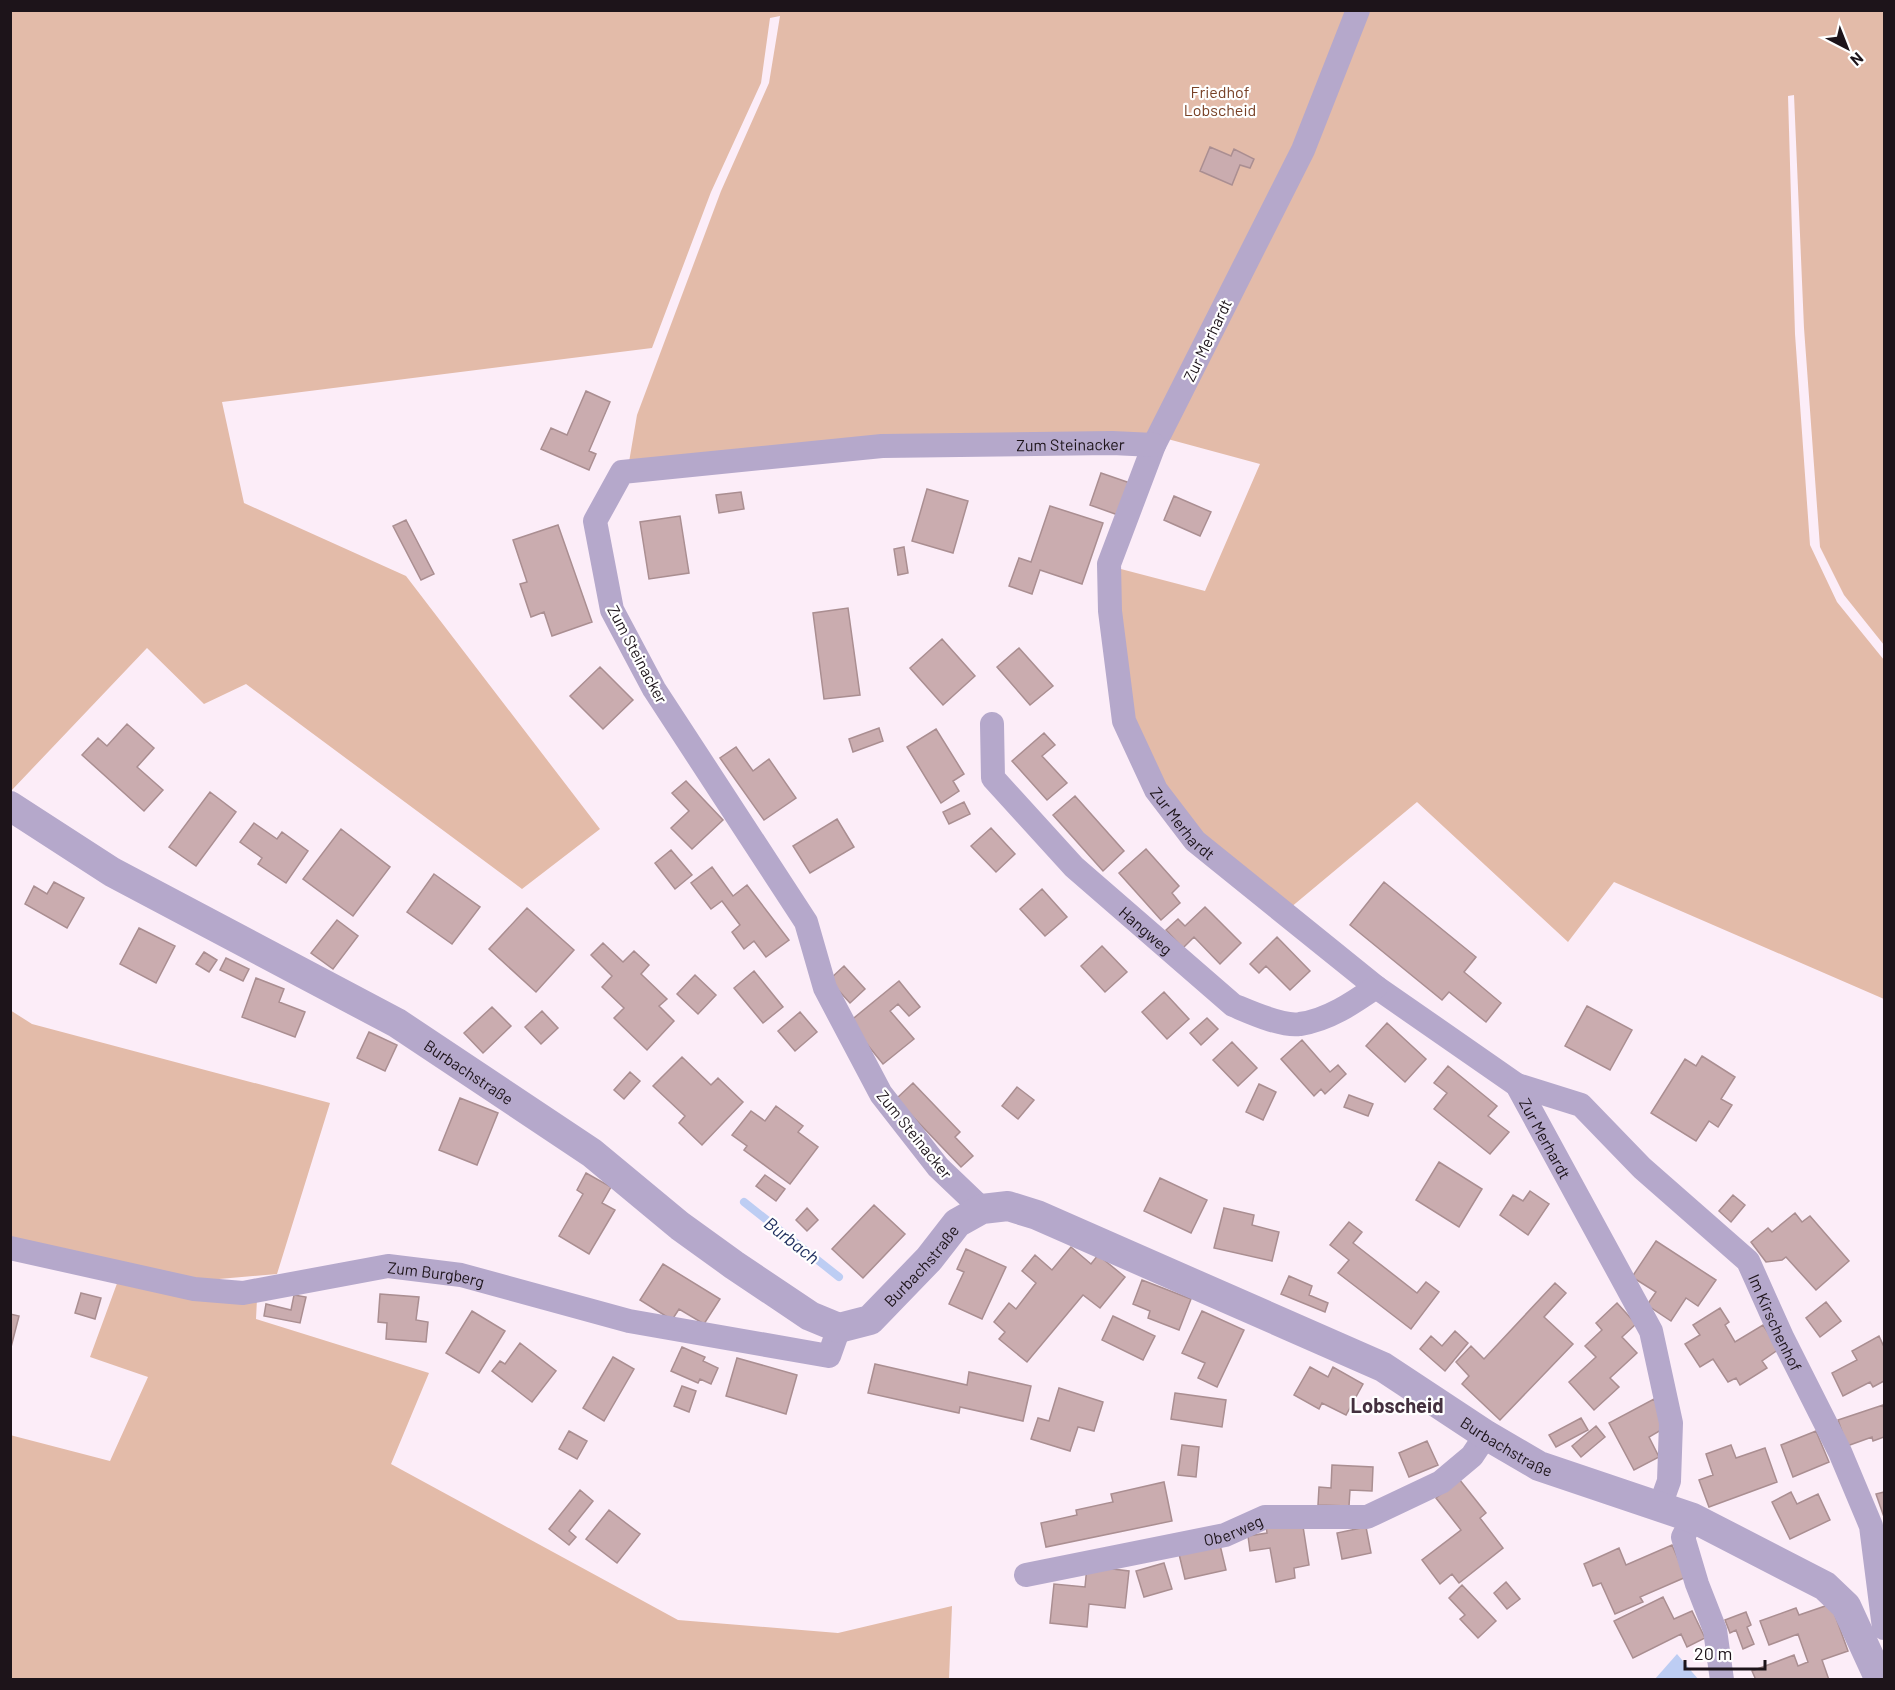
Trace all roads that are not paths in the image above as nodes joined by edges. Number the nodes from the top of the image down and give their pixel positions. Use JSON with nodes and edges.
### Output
{"nodes":[{"id":1,"x":1358,"y":10,"type":"edge"},
{"id":2,"x":1154,"y":445,"type":"junction"},
{"id":3,"x":992,"y":724,"type":"dead end"},
{"id":4,"x":10,"y":806,"type":"edge"},
{"id":5,"x":1376,"y":987,"type":"junction"},
{"id":6,"x":1517,"y":1085,"type":"junction"},
{"id":7,"x":982,"y":1209,"type":"junction"},
{"id":8,"x":10,"y":1248,"type":"edge"},
{"id":9,"x":839,"y":1328,"type":"junction"},
{"id":10,"x":1486,"y":1435,"type":"junction"},
{"id":11,"x":1660,"y":1506,"type":"junction"},
{"id":12,"x":1693,"y":1518,"type":"junction"},
{"id":13,"x":1026,"y":1575,"type":"dead end"},
{"id":14,"x":1884,"y":1628,"type":"edge"},
{"id":15,"x":1881,"y":1672,"type":"edge"},
{"id":16,"x":1722,"y":1680,"type":"edge"}],
"edges":[{"from":1,"to":2,"type":"street","name":"Zur Merhardt"},
{"from":2,"to":5,"type":"street","name":"Zur Merhardt"},
{"from":2,"to":7,"type":"street","name":"Zum Steinacker"},
{"from":3,"to":5,"type":"street","name":"Hangweg"},
{"from":4,"to":9,"type":"street","name":"Burbachstraße"},
{"from":5,"to":6,"type":"street","name":"Zur Merhardt"},
{"from":6,"to":11,"type":"street","name":"Zur Merhardt"},
{"from":6,"to":14,"type":"street","name":"Im Kirschenhof"},
{"from":7,"to":9,"type":"street","name":"Burbachstraße"},
{"from":7,"to":10,"type":"street","name":"Burbachstraße"},
{"from":8,"to":9,"type":"street","name":"Zum Burgberg"},
{"from":10,"to":11,"type":"street","name":"Burbachstraße"},
{"from":10,"to":13,"type":"street","name":"Oberweg"},
{"from":11,"to":12,"type":"street","name":"Burbachstraße"},
{"from":12,"to":15,"type":"street","name":"Burbachstraße"},
{"from":12,"to":16,"type":"street"}]}
